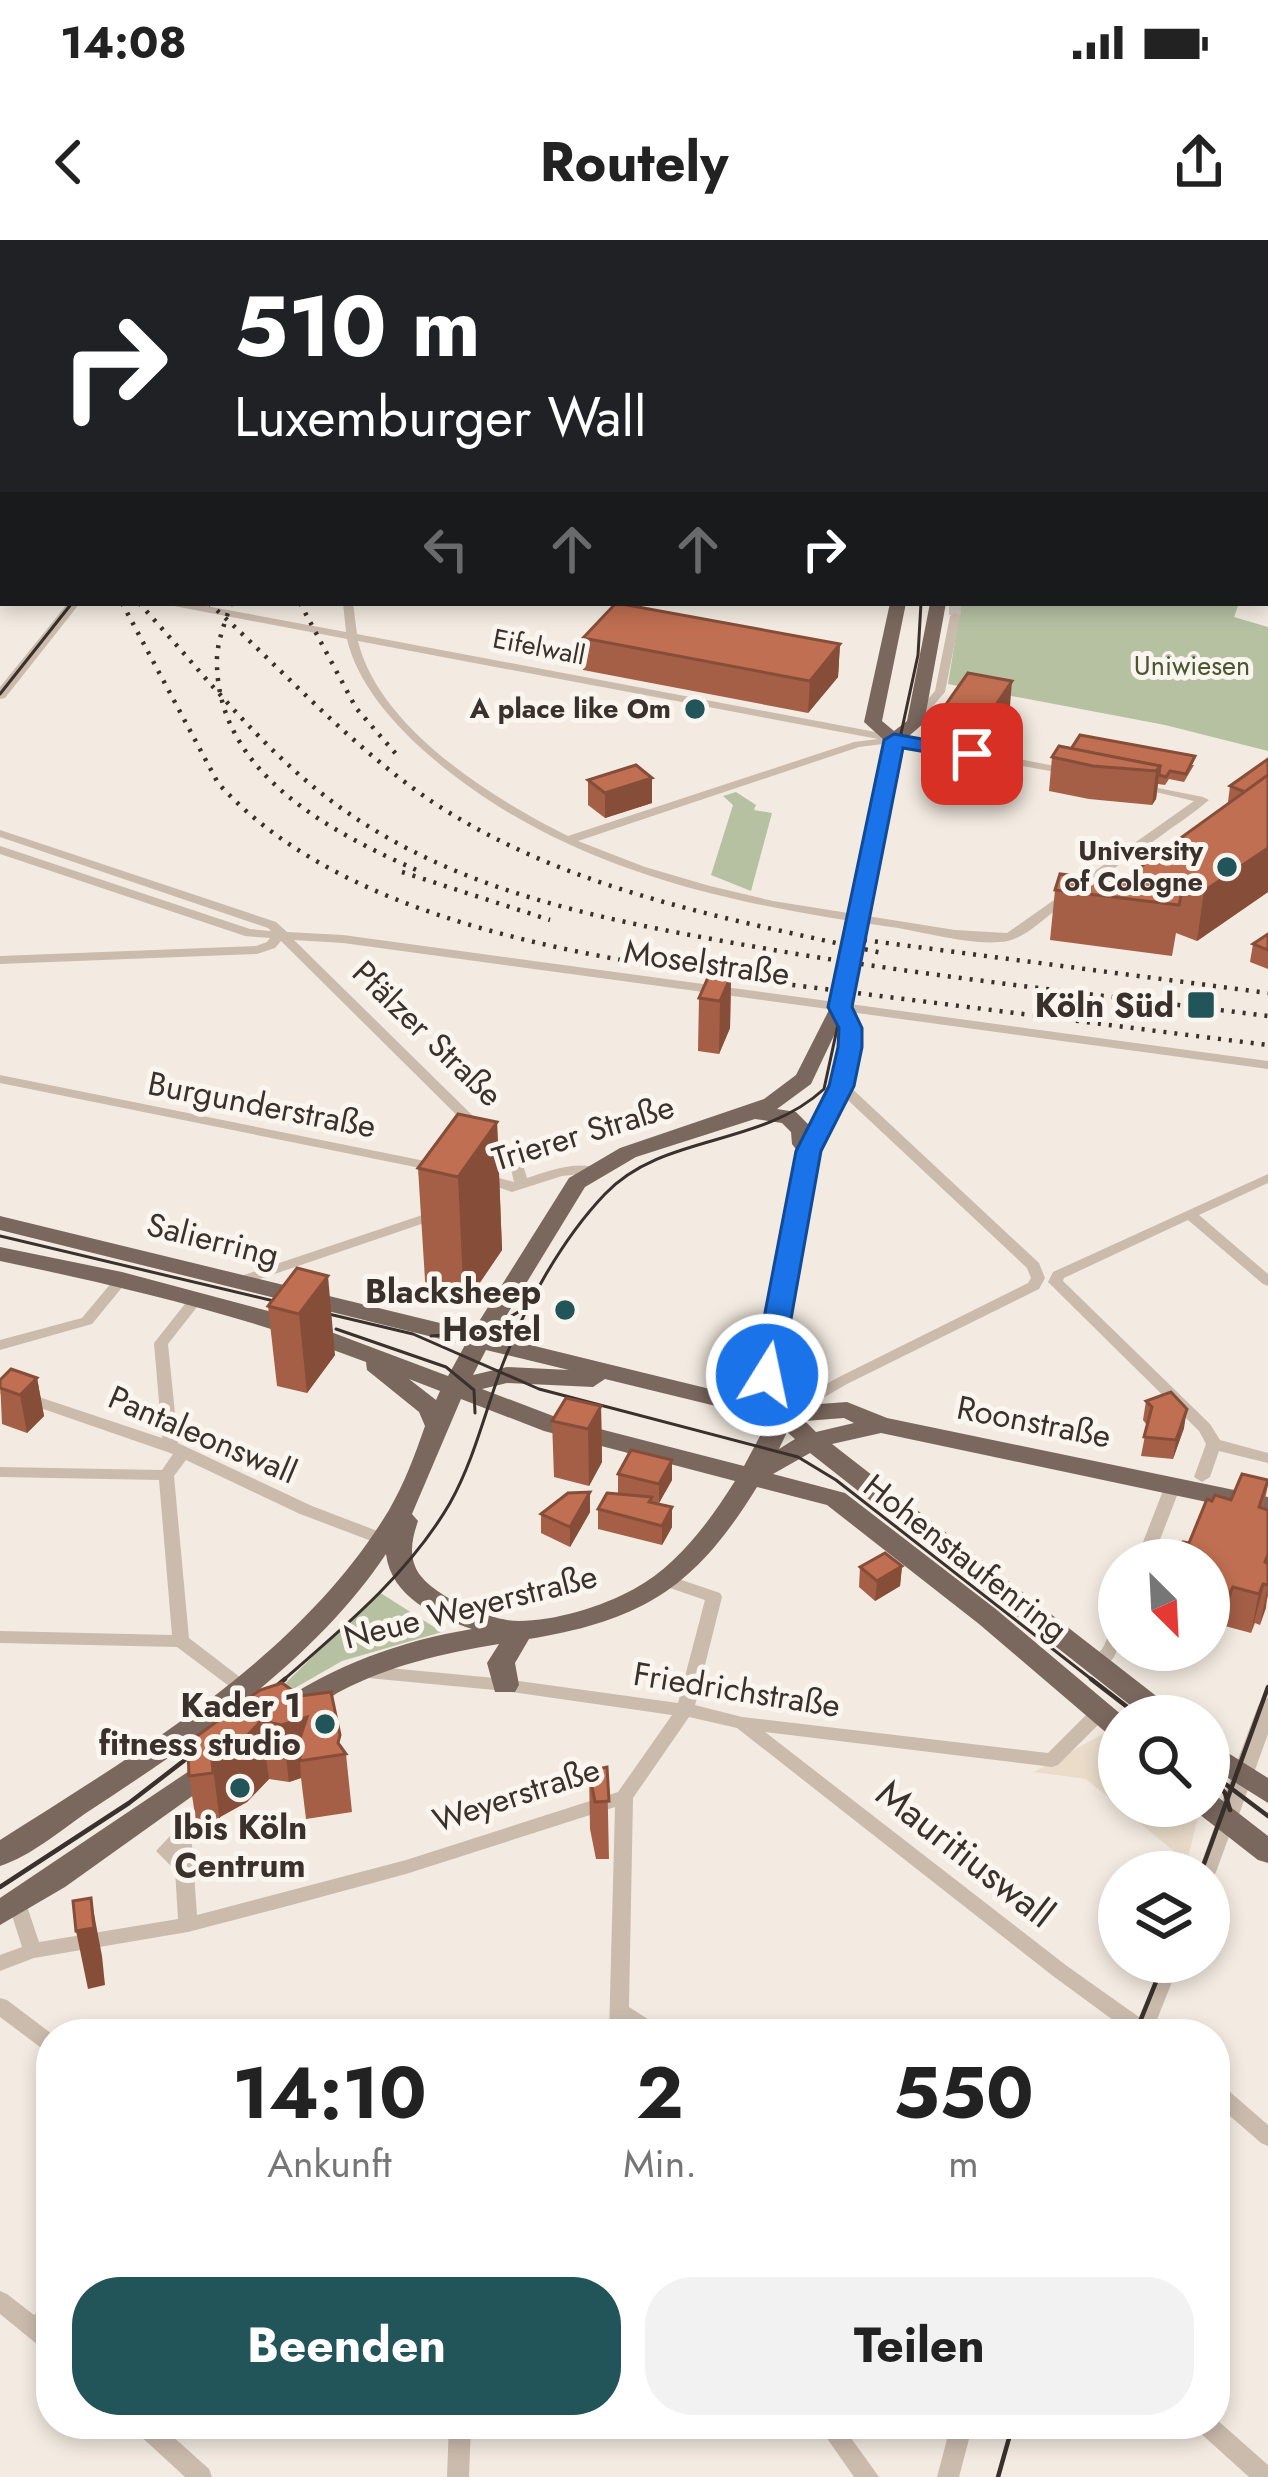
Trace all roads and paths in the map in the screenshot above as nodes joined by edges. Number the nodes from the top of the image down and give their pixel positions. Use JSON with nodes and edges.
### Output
{"nodes":[{"id":1,"x":66,"y":606,"type":"edge"},
{"id":2,"x":67,"y":606,"type":"edge"},
{"id":3,"x":191,"y":606,"type":"edge"},
{"id":4,"x":349,"y":606,"type":"edge"},
{"id":5,"x":897,"y":606,"type":"edge"},
{"id":6,"x":937,"y":606,"type":"tunnel mouth"},
{"id":7,"x":955,"y":616,"type":"tunnel mouth"},
{"id":8,"x":351,"y":637,"type":"junction"},
{"id":9,"x":0,"y":679,"type":"edge"},
{"id":10,"x":0,"y":695,"type":"edge"},
{"id":11,"x":916,"y":719,"type":"junction"},
{"id":12,"x":894,"y":740,"type":"junction"},
{"id":13,"x":1097,"y":777,"type":"edge"},
{"id":14,"x":1120,"y":782,"type":"edge"},
{"id":15,"x":0,"y":833,"type":"edge"},
{"id":16,"x":568,"y":840,"type":"junction"},
{"id":17,"x":0,"y":850,"type":"edge"},
{"id":18,"x":859,"y":920,"type":"junction"},
{"id":19,"x":281,"y":932,"type":"junction"},
{"id":20,"x":0,"y":960,"type":"edge"},
{"id":21,"x":840,"y":1007,"type":"junction"},
{"id":22,"x":1268,"y":1065,"type":"edge"},
{"id":23,"x":0,"y":1079,"type":"edge"},
{"id":24,"x":842,"y":1086,"type":"junction"},
{"id":25,"x":749,"y":1112,"type":"junction"},
{"id":26,"x":809,"y":1151,"type":"junction"},
{"id":27,"x":592,"y":1169,"type":"junction"},
{"id":28,"x":1268,"y":1178,"type":"edge"},
{"id":29,"x":517,"y":1186,"type":"junction"},
{"id":30,"x":492,"y":1195,"type":"dead end"},
{"id":31,"x":452,"y":1209,"type":"edge"},
{"id":32,"x":1190,"y":1215,"type":"junction"},
{"id":33,"x":0,"y":1223,"type":"edge"},
{"id":34,"x":0,"y":1254,"type":"edge"},
{"id":35,"x":122,"y":1279,"type":"junction"},
{"id":36,"x":243,"y":1280,"type":"junction"},
{"id":37,"x":1268,"y":1281,"type":"edge"},
{"id":38,"x":197,"y":1298,"type":"junction"},
{"id":39,"x":479,"y":1339,"type":"junction"},
{"id":40,"x":345,"y":1343,"type":"junction"},
{"id":41,"x":0,"y":1345,"type":"edge"},
{"id":42,"x":525,"y":1375,"type":"junction"},
{"id":43,"x":646,"y":1382,"type":"junction"},
{"id":44,"x":0,"y":1388,"type":"edge"},
{"id":45,"x":454,"y":1388,"type":"junction"},
{"id":46,"x":514,"y":1411,"type":"junction"},
{"id":47,"x":784,"y":1415,"type":"junction"},
{"id":48,"x":437,"y":1425,"type":"junction"},
{"id":49,"x":880,"y":1425,"type":"junction"},
{"id":50,"x":811,"y":1441,"type":"junction"},
{"id":51,"x":1214,"y":1444,"type":"junction"},
{"id":52,"x":177,"y":1449,"type":"junction"},
{"id":53,"x":1268,"y":1457,"type":"edge"},
{"id":54,"x":0,"y":1472,"type":"edge"},
{"id":55,"x":166,"y":1475,"type":"junction"},
{"id":56,"x":750,"y":1477,"type":"junction"},
{"id":57,"x":1202,"y":1477,"type":"junction"},
{"id":58,"x":1174,"y":1483,"type":"junction"},
{"id":59,"x":413,"y":1488,"type":"junction"},
{"id":60,"x":1268,"y":1490,"type":"edge"},
{"id":61,"x":1268,"y":1506,"type":"edge"},
{"id":62,"x":382,"y":1539,"type":"junction"},
{"id":63,"x":1152,"y":1539,"type":"edge"},
{"id":64,"x":667,"y":1581,"type":"junction"},
{"id":65,"x":517,"y":1630,"type":"junction"},
{"id":66,"x":0,"y":1637,"type":"edge"},
{"id":67,"x":181,"y":1641,"type":"junction"},
{"id":68,"x":1098,"y":1660,"type":"edge"},
{"id":69,"x":1093,"y":1663,"type":"junction"},
{"id":70,"x":345,"y":1673,"type":"junction"},
{"id":71,"x":239,"y":1685,"type":"junction"},
{"id":72,"x":505,"y":1685,"type":"junction"},
{"id":73,"x":1135,"y":1695,"type":"edge"},
{"id":74,"x":1268,"y":1706,"type":"edge"},
{"id":75,"x":685,"y":1710,"type":"junction"},
{"id":76,"x":1098,"y":1710,"type":"edge"},
{"id":77,"x":742,"y":1723,"type":"junction"},
{"id":78,"x":1098,"y":1728,"type":"edge"},
{"id":79,"x":1230,"y":1766,"type":"edge"},
{"id":80,"x":1242,"y":1774,"type":"junction"},
{"id":81,"x":1268,"y":1792,"type":"edge"},
{"id":82,"x":1230,"y":1794,"type":"edge"},
{"id":83,"x":624,"y":1797,"type":"junction"},
{"id":84,"x":1230,"y":1822,"type":"edge"},
{"id":85,"x":1268,"y":1852,"type":"edge"},
{"id":86,"x":0,"y":1855,"type":"edge"},
{"id":87,"x":184,"y":1868,"type":"dead end"},
{"id":88,"x":9,"y":1908,"type":"edge"},
{"id":89,"x":188,"y":1925,"type":"junction"},
{"id":90,"x":33,"y":1951,"type":"junction"},
{"id":91,"x":0,"y":1963,"type":"edge"},
{"id":92,"x":1163,"y":1983,"type":"edge"},
{"id":93,"x":0,"y":2006,"type":"edge"},
{"id":94,"x":621,"y":2012,"type":"junction"},
{"id":95,"x":620,"y":2019,"type":"edge"},
{"id":96,"x":632,"y":2019,"type":"edge"},
{"id":97,"x":1126,"y":2019,"type":"edge"},
{"id":98,"x":1150,"y":2019,"type":"edge"},
{"id":99,"x":36,"y":2033,"type":"edge"},
{"id":100,"x":1230,"y":2104,"type":"edge"},
{"id":101,"x":1268,"y":2137,"type":"edge"},
{"id":102,"x":0,"y":2301,"type":"edge"},
{"id":103,"x":36,"y":2322,"type":"edge"},
{"id":104,"x":159,"y":2439,"type":"edge"},
{"id":105,"x":459,"y":2439,"type":"edge"},
{"id":106,"x":839,"y":2439,"type":"edge"},
{"id":107,"x":958,"y":2439,"type":"edge"},
{"id":108,"x":1223,"y":2439,"type":"edge"},
{"id":109,"x":201,"y":2477,"type":"edge"},
{"id":110,"x":458,"y":2477,"type":"edge"},
{"id":111,"x":868,"y":2477,"type":"edge"},
{"id":112,"x":948,"y":2477,"type":"edge"},
{"id":113,"x":1265,"y":2477,"type":"edge"}],
"edges":[{"from":1,"to":9,"type":"street"},
{"from":2,"to":10,"type":"street"},
{"from":3,"to":8,"type":"street","name":"Eifelwall"},
{"from":4,"to":8,"type":"street"},
{"from":5,"to":12,"type":"main road"},
{"from":6,"to":11,"type":"main road"},
{"from":7,"to":11,"type":"street"},
{"from":8,"to":12,"type":"street","name":"Eifelwall"},
{"from":8,"to":16,"type":"street"},
{"from":11,"to":12,"type":"main road"},
{"from":12,"to":13,"type":"street","name":"Eifelwall"},
{"from":12,"to":16,"type":"street"},
{"from":12,"to":18,"type":"main road"},
{"from":14,"to":18,"type":"street"},
{"from":15,"to":19,"type":"street","name":"Pfälzer Straße"},
{"from":16,"to":18,"type":"street"},
{"from":17,"to":19,"type":"street"},
{"from":18,"to":21,"type":"main road"},
{"from":19,"to":20,"type":"street"},
{"from":19,"to":21,"type":"street","name":"Moselstraße"},
{"from":19,"to":29,"type":"street","name":"Pfälzer Straße"},
{"from":21,"to":22,"type":"street","name":"Moselstraße"},
{"from":21,"to":24,"type":"main road"},
{"from":21,"to":25,"type":"main road","name":"Trierer Straße"},
{"from":23,"to":29,"type":"street","name":"Burgunderstraße"},
{"from":24,"to":26,"type":"main road"},
{"from":24,"to":47,"type":"street"},
{"from":25,"to":26,"type":"main road"},
{"from":25,"to":27,"type":"main road","name":"Trierer Straße"},
{"from":26,"to":47,"type":"main road"},
{"from":27,"to":29,"type":"street","name":"Trierer Straße"},
{"from":27,"to":39,"type":"main road"},
{"from":28,"to":32,"type":"street"},
{"from":29,"to":30,"type":"street","name":"Trierer Straße"},
{"from":31,"to":36,"type":"street"},
{"from":32,"to":37,"type":"street"},
{"from":32,"to":51,"type":"street"},
{"from":33,"to":36,"type":"main road","name":"Salierring"},
{"from":34,"to":35,"type":"main road","name":"Salierring"},
{"from":35,"to":38,"type":"main road","name":"Salierring"},
{"from":35,"to":41,"type":"street"},
{"from":36,"to":39,"type":"main road","name":"Salierring"},
{"from":38,"to":40,"type":"main road","name":"Salierring"},
{"from":38,"to":52,"type":"street"},
{"from":39,"to":43,"type":"main road","name":"Salierring"},
{"from":39,"to":45,"type":"main road","name":"Neue Weyerstraße"},
{"from":40,"to":45,"type":"main road","name":"Salierring"},
{"from":40,"to":48,"type":"main road"},
{"from":42,"to":43,"type":"main road"},
{"from":42,"to":45,"type":"main road"},
{"from":42,"to":46,"type":"main road"},
{"from":43,"to":47,"type":"main road"},
{"from":44,"to":52,"type":"street","name":"Pantaleonswall"},
{"from":45,"to":46,"type":"main road","name":"Salierring"},
{"from":45,"to":48,"type":"main road","name":"Neue Weyerstraße"},
{"from":46,"to":56,"type":"main road","name":"Hohenstaufenring"},
{"from":47,"to":49,"type":"main road","name":"Roonstraße"},
{"from":47,"to":50,"type":"main road","name":"Hohenstaufenring"},
{"from":47,"to":56,"type":"main road"},
{"from":48,"to":59,"type":"main road","name":"Neue Weyerstraße"},
{"from":49,"to":50,"type":"main road"},
{"from":49,"to":58,"type":"main road","name":"Roonstraße"},
{"from":50,"to":56,"type":"main road"},
{"from":50,"to":69,"type":"main road","name":"Hohenstaufenring"},
{"from":51,"to":53,"type":"street"},
{"from":51,"to":57,"type":"street"},
{"from":52,"to":55,"type":"street"},
{"from":52,"to":62,"type":"street","name":"Pantaleonswall"},
{"from":54,"to":55,"type":"street"},
{"from":55,"to":67,"type":"street"},
{"from":56,"to":64,"type":"main road"},
{"from":56,"to":76,"type":"main road","name":"Hohenstaufenring"},
{"from":57,"to":58,"type":"main road","name":"Roonstraße"},
{"from":57,"to":60,"type":"main road","name":"Roonstraße"},
{"from":58,"to":61,"type":"main road","name":"Roonstraße"},
{"from":58,"to":63,"type":"street"},
{"from":59,"to":62,"type":"main road","name":"Neue Weyerstraße"},
{"from":59,"to":65,"type":"main road"},
{"from":62,"to":71,"type":"main road","name":"Neue Weyerstraße"},
{"from":64,"to":65,"type":"main road","name":"Neue Weyerstraße"},
{"from":64,"to":75,"type":"street","name":"Weyerstraße"},
{"from":65,"to":70,"type":"main road","name":"Neue Weyerstraße"},
{"from":65,"to":72,"type":"main road"},
{"from":66,"to":67,"type":"street"},
{"from":67,"to":71,"type":"street"},
{"from":68,"to":69,"type":"street"},
{"from":69,"to":73,"type":"main road","name":"Hohenstaufenring"},
{"from":70,"to":72,"type":"street","name":"Friedrichstraße"},
{"from":70,"to":88,"type":"main road","name":"Neue Weyerstraße"},
{"from":71,"to":86,"type":"main road","name":"Neue Weyerstraße"},
{"from":72,"to":75,"type":"street","name":"Friedrichstraße"},
{"from":74,"to":80,"type":"street"},
{"from":75,"to":77,"type":"street","name":"Friedrichstraße"},
{"from":75,"to":83,"type":"street","name":"Weyerstraße"},
{"from":77,"to":78,"type":"street","name":"Friedrichstraße"},
{"from":77,"to":97,"type":"street","name":"Mauritiuswall"},
{"from":79,"to":80,"type":"main road"},
{"from":80,"to":81,"type":"main road"},
{"from":80,"to":82,"type":"street"},
{"from":83,"to":89,"type":"street","name":"Weyerstraße"},
{"from":83,"to":94,"type":"street"},
{"from":84,"to":85,"type":"main road"},
{"from":87,"to":89,"type":"street"},
{"from":88,"to":90,"type":"street"},
{"from":89,"to":90,"type":"street","name":"Weyerstraße"},
{"from":90,"to":91,"type":"street","name":"Weyerstraße"},
{"from":92,"to":98,"type":"street"},
{"from":93,"to":99,"type":"street"},
{"from":94,"to":95,"type":"street"},
{"from":94,"to":96,"type":"street"},
{"from":100,"to":101,"type":"street"},
{"from":102,"to":103,"type":"street"},
{"from":104,"to":109,"type":"street"},
{"from":105,"to":110,"type":"street"},
{"from":106,"to":111,"type":"street"},
{"from":107,"to":112,"type":"street"},
{"from":108,"to":113,"type":"street"}]}
